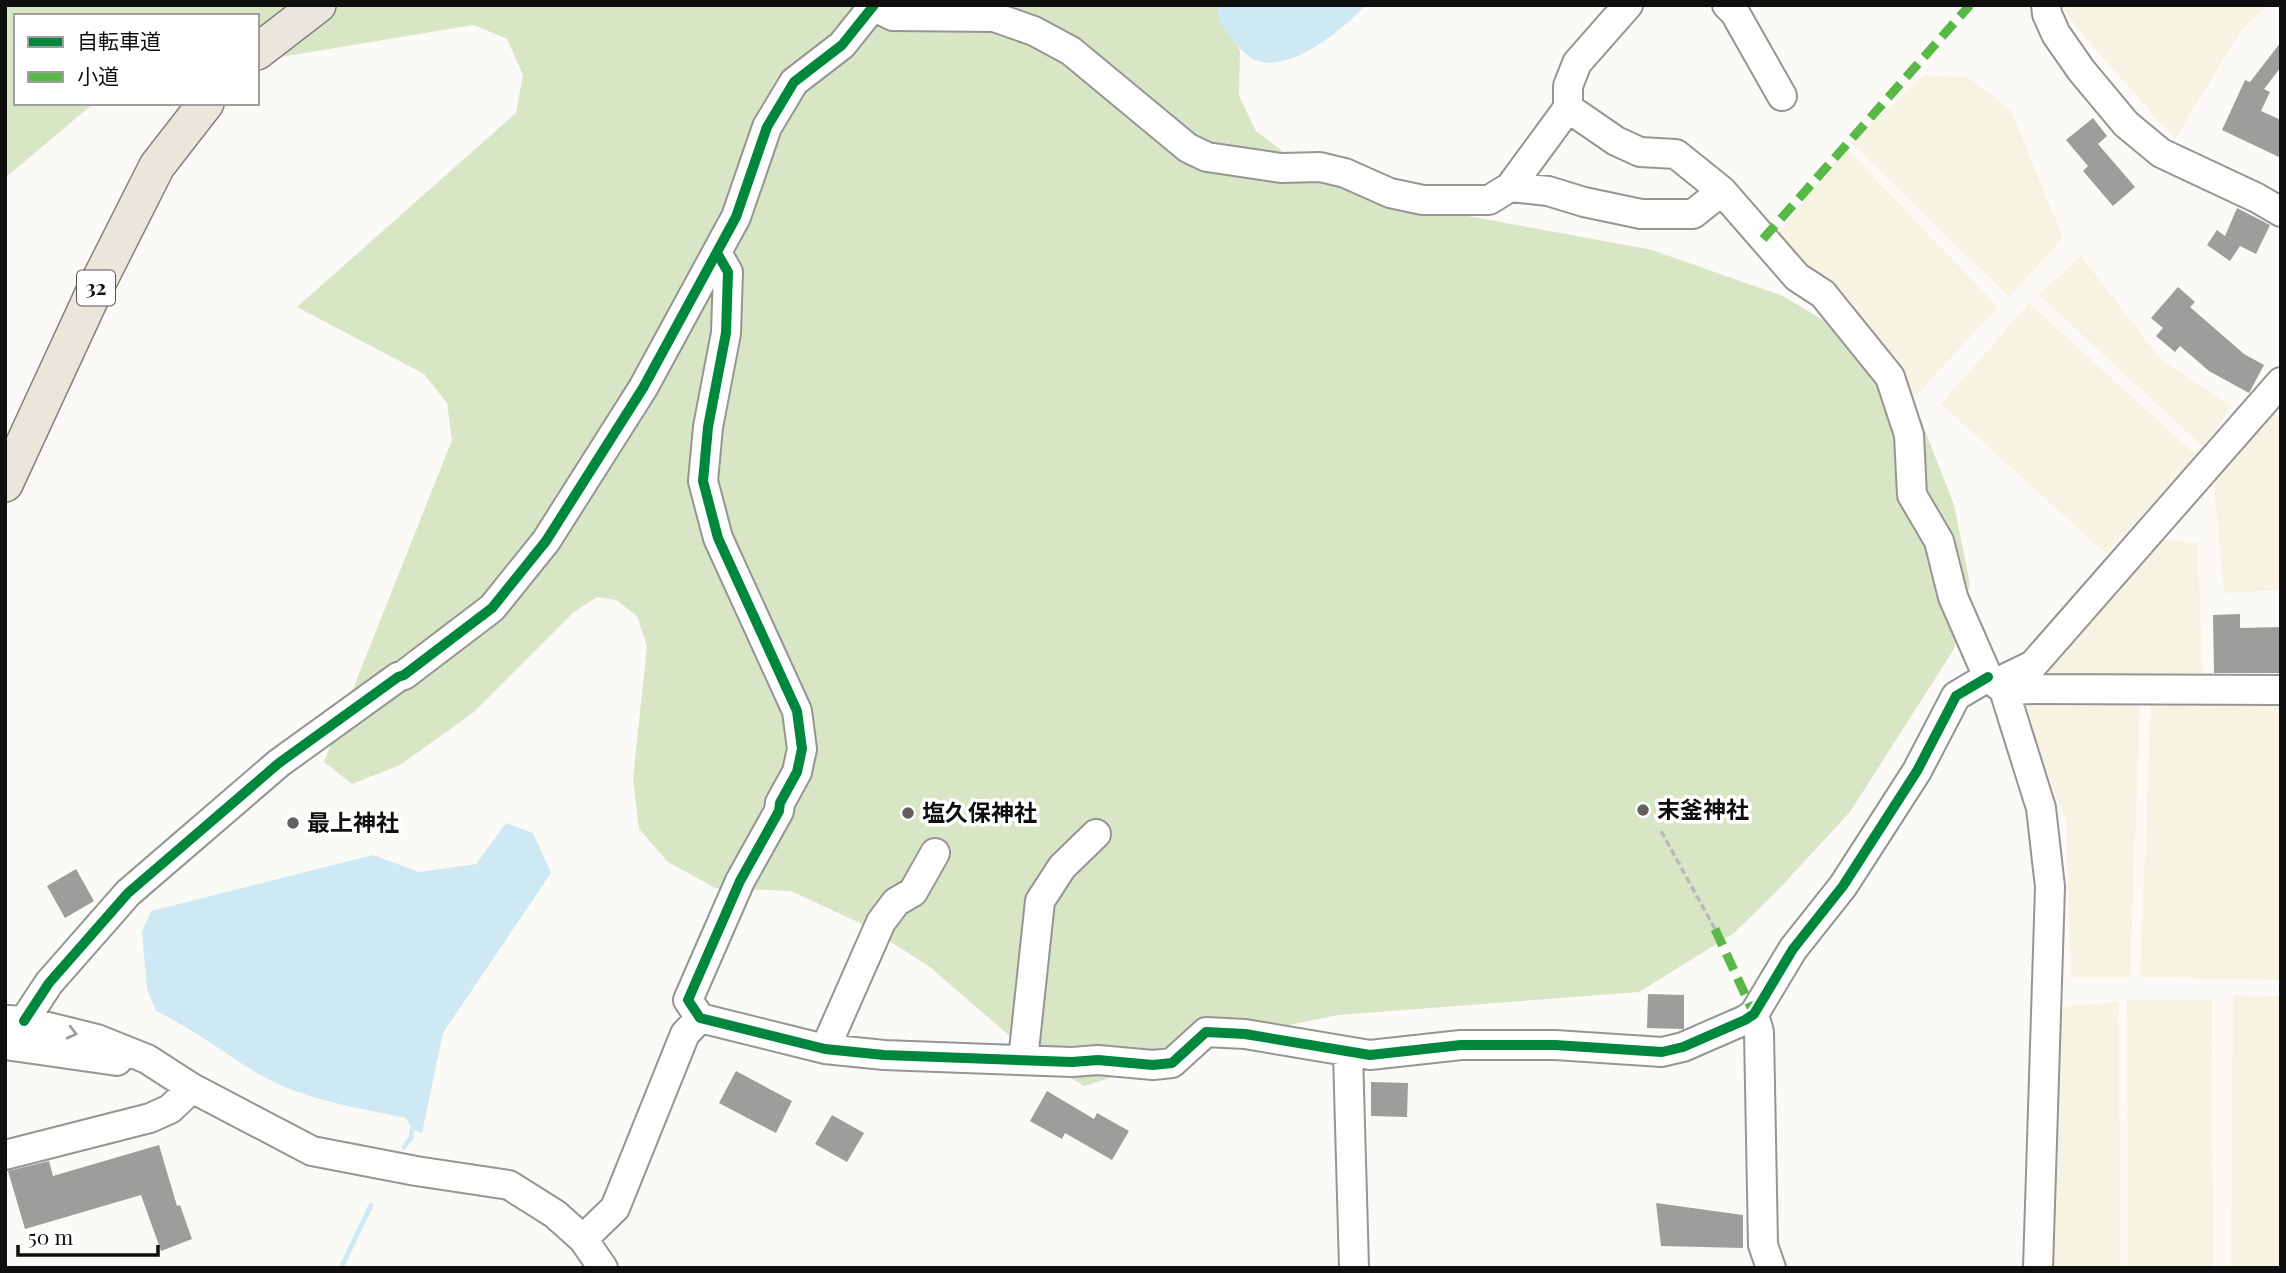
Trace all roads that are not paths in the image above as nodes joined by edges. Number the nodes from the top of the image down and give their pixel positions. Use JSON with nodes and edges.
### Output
{"nodes":[{"id":1,"x":318,"y":5,"type":"edge"},
{"id":2,"x":1628,"y":5,"type":"edge"},
{"id":3,"x":1727,"y":5,"type":"edge"},
{"id":4,"x":2046,"y":5,"type":"edge"},
{"id":5,"x":874,"y":6,"type":"edge"},
{"id":6,"x":259,"y":50,"type":"edge"},
{"id":7,"x":1782,"y":96,"type":"dead end"},
{"id":8,"x":204,"y":105,"type":"edge"},
{"id":9,"x":1568,"y":108,"type":"junction"},
{"id":10,"x":1510,"y":187,"type":"junction"},
{"id":11,"x":1722,"y":191,"type":"junction"},
{"id":12,"x":2281,"y":212,"type":"edge"},
{"id":13,"x":717,"y":253,"type":"junction"},
{"id":14,"x":2281,"y":382,"type":"edge"},
{"id":15,"x":5,"y":484,"type":"edge"},
{"id":16,"x":1996,"y":684,"type":"junction"},
{"id":17,"x":2281,"y":690,"type":"edge"},
{"id":18,"x":1096,"y":834,"type":"dead end"},
{"id":19,"x":935,"y":853,"type":"dead end"},
{"id":20,"x":1754,"y":1014,"type":"junction"},
{"id":21,"x":700,"y":1018,"type":"junction"},
{"id":22,"x":15,"y":1020,"type":"edge"},
{"id":23,"x":5,"y":1045,"type":"edge"},
{"id":24,"x":825,"y":1049,"type":"junction"},
{"id":25,"x":1348,"y":1053,"type":"junction"},
{"id":26,"x":1023,"y":1060,"type":"junction"},
{"id":27,"x":192,"y":1088,"type":"junction"},
{"id":28,"x":5,"y":1155,"type":"edge"},
{"id":29,"x":583,"y":1239,"type":"junction"},
{"id":30,"x":603,"y":1268,"type":"edge"},
{"id":31,"x":1354,"y":1268,"type":"edge"},
{"id":32,"x":1771,"y":1268,"type":"edge"},
{"id":33,"x":2038,"y":1268,"type":"edge"}],
"edges":[{"from":1,"to":6,"type":"main road"},
{"from":2,"to":9,"type":"street"},
{"from":3,"to":7,"type":"street"},
{"from":4,"to":12,"type":"street"},
{"from":5,"to":10,"type":"street"},
{"from":5,"to":13,"type":"street"},
{"from":8,"to":15,"type":"main road","number":"32"},
{"from":9,"to":10,"type":"street"},
{"from":9,"to":11,"type":"street"},
{"from":10,"to":11,"type":"street"},
{"from":11,"to":16,"type":"street"},
{"from":13,"to":21,"type":"street"},
{"from":13,"to":22,"type":"street"},
{"from":14,"to":16,"type":"street"},
{"from":16,"to":17,"type":"street"},
{"from":16,"to":20,"type":"street"},
{"from":16,"to":33,"type":"street"},
{"from":18,"to":26,"type":"street"},
{"from":19,"to":24,"type":"street"},
{"from":20,"to":25,"type":"street"},
{"from":20,"to":32,"type":"street"},
{"from":21,"to":24,"type":"street"},
{"from":21,"to":29,"type":"street"},
{"from":22,"to":27,"type":"street","one_way":true},
{"from":23,"to":27,"type":"street"},
{"from":24,"to":26,"type":"street"},
{"from":25,"to":26,"type":"street"},
{"from":25,"to":31,"type":"street"},
{"from":27,"to":28,"type":"street"},
{"from":27,"to":29,"type":"street"},
{"from":29,"to":30,"type":"street"}]}
